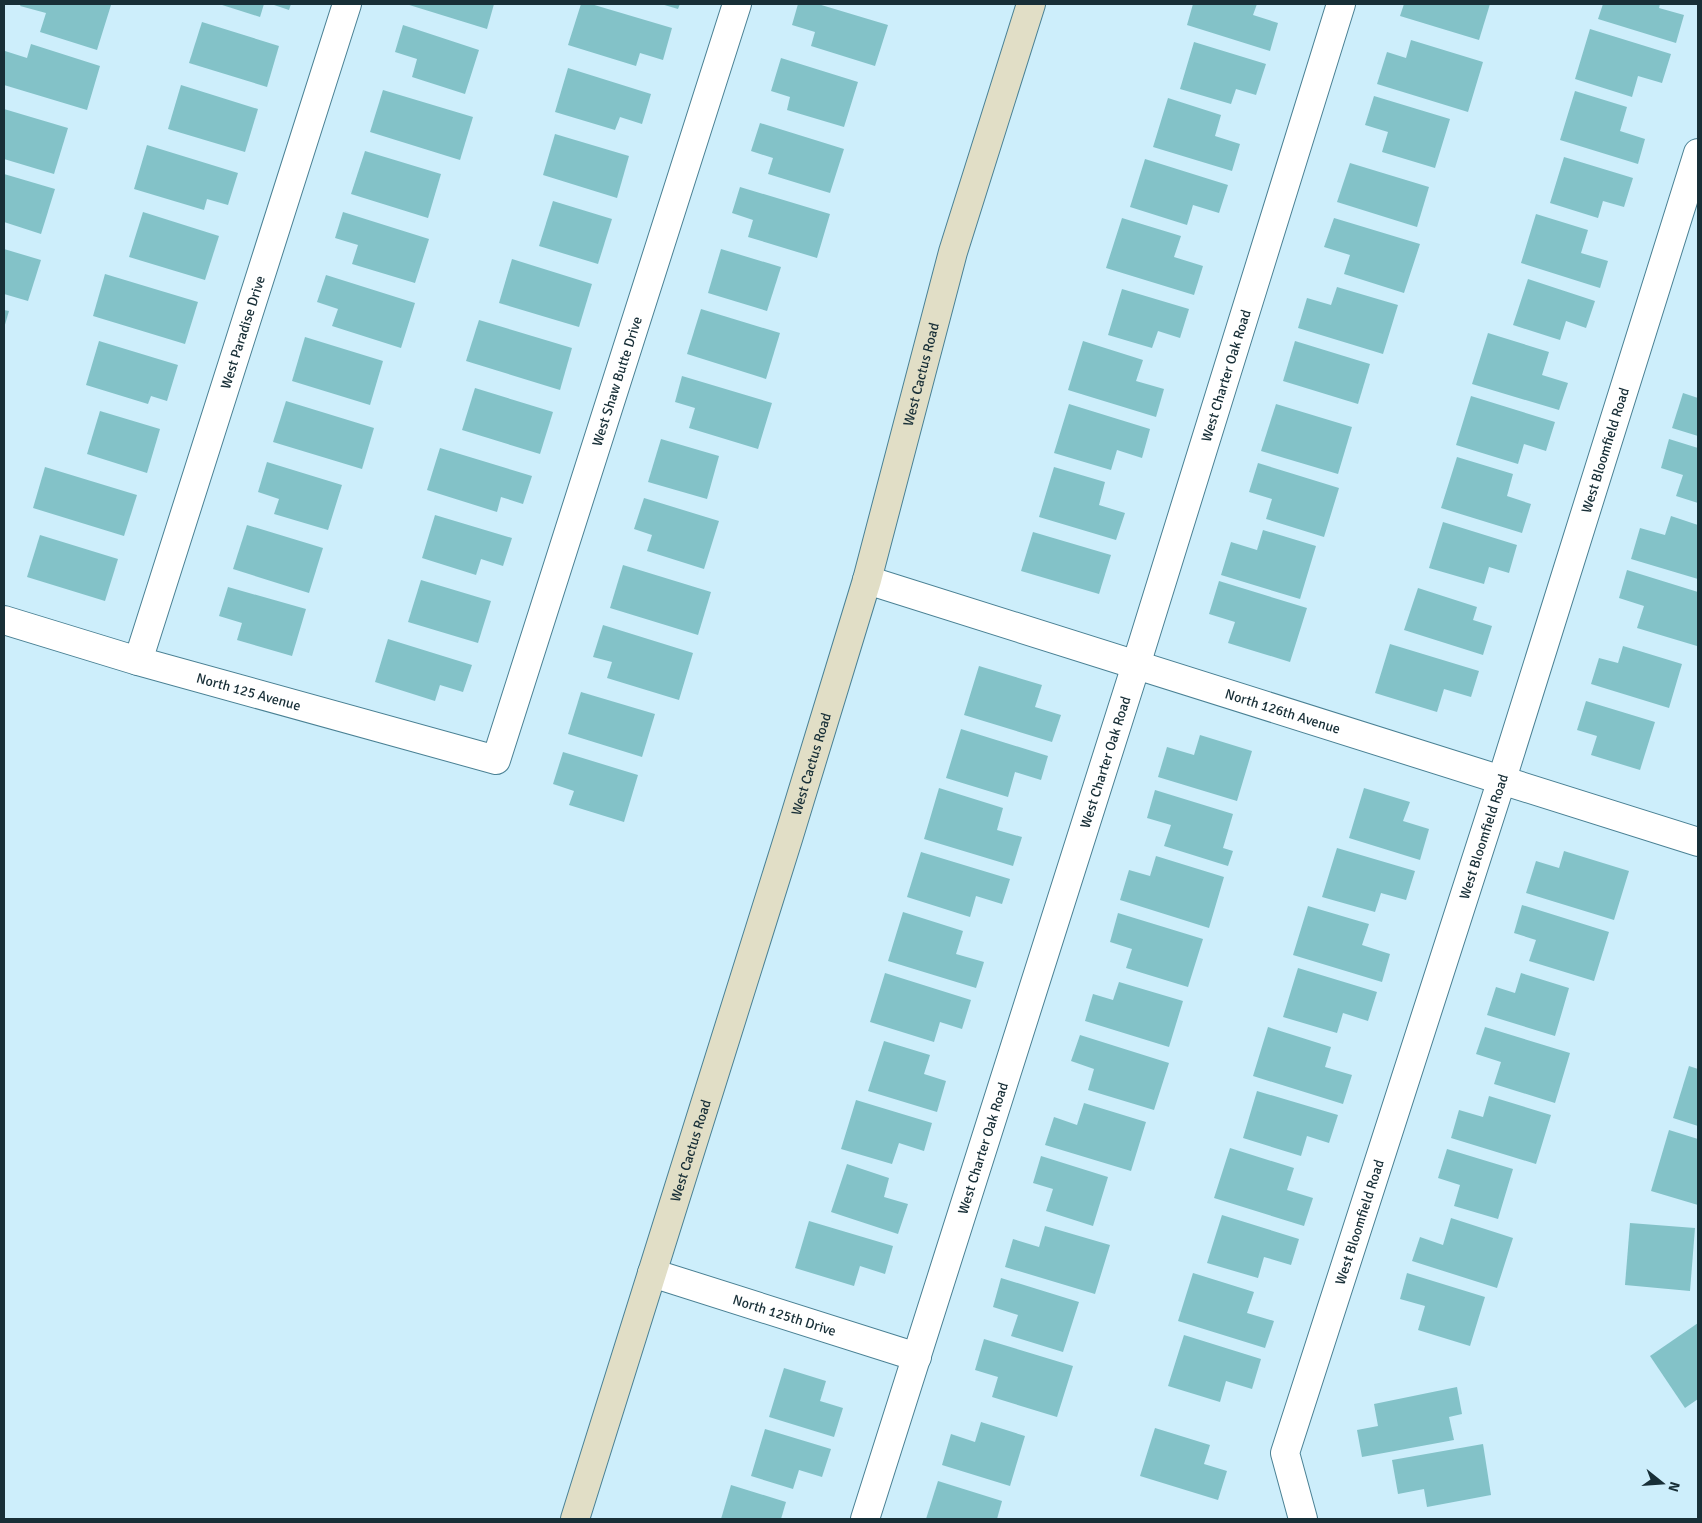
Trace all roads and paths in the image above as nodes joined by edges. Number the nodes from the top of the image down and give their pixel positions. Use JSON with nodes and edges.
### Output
{"nodes":[{"id":1,"x":347,"y":4,"type":"edge"},
{"id":2,"x":737,"y":4,"type":"edge"},
{"id":3,"x":1031,"y":4,"type":"edge"},
{"id":4,"x":1341,"y":4,"type":"edge"},
{"id":5,"x":1698,"y":153,"type":"edge"},
{"id":6,"x":867,"y":580,"type":"junction"},
{"id":7,"x":4,"y":620,"type":"edge"},
{"id":8,"x":138,"y":661,"type":"junction"},
{"id":9,"x":1136,"y":664,"type":"junction"},
{"id":10,"x":496,"y":760,"type":"joint"},
{"id":11,"x":1502,"y":780,"type":"junction"},
{"id":12,"x":1698,"y":842,"type":"edge"},
{"id":13,"x":652,"y":1273,"type":"junction"},
{"id":14,"x":916,"y":1357,"type":"junction"},
{"id":15,"x":575,"y":1519,"type":"edge"},
{"id":16,"x":865,"y":1519,"type":"edge"},
{"id":17,"x":1303,"y":1519,"type":"edge"}],
"edges":[{"from":1,"to":8,"type":"street","name":"West Paradise Drive"},
{"from":2,"to":10,"type":"street","name":"West Shaw Butte Drive"},
{"from":3,"to":6,"type":"main road","name":"West Cactus Road"},
{"from":4,"to":9,"type":"street","name":"West Charter Oak Road"},
{"from":5,"to":11,"type":"street","name":"West Bloomfield Road"},
{"from":6,"to":9,"type":"street","name":"North 126th Avenue"},
{"from":6,"to":13,"type":"main road","name":"West Cactus Road"},
{"from":7,"to":8,"type":"street","name":"North 125 Avenue"},
{"from":8,"to":10,"type":"street","name":"North 125 Avenue"},
{"from":9,"to":11,"type":"street","name":"North 126th Avenue"},
{"from":9,"to":14,"type":"street","name":"West Charter Oak Road"},
{"from":11,"to":12,"type":"street","name":"North 126th Avenue"},
{"from":11,"to":17,"type":"street","name":"West Bloomfield Road"},
{"from":13,"to":14,"type":"street","name":"North 125th Drive"},
{"from":13,"to":15,"type":"main road","name":"West Cactus Road"},
{"from":14,"to":16,"type":"street","name":"West Charter Oak Road"}]}
